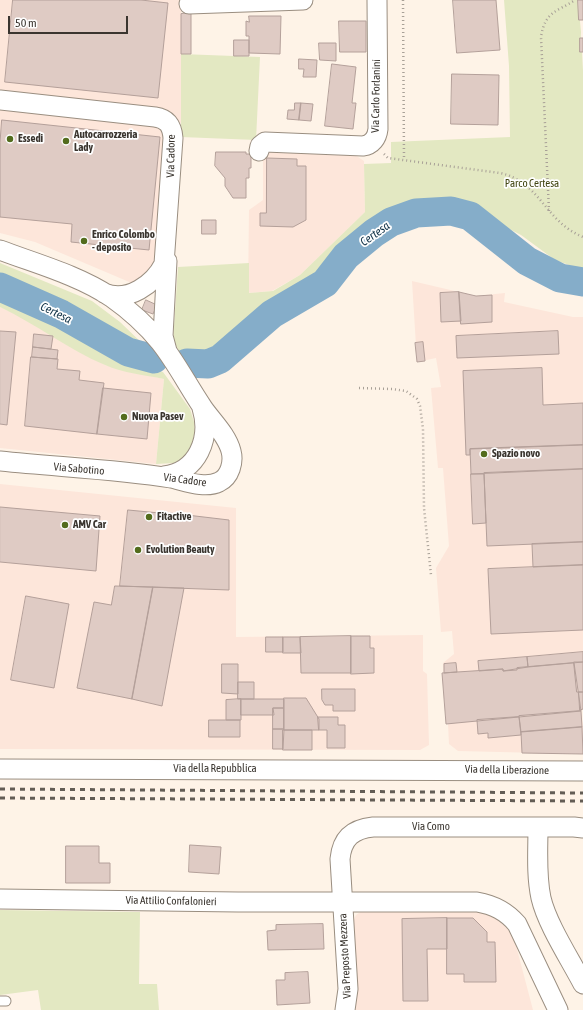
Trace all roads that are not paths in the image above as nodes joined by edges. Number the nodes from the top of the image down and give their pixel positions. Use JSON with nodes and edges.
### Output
{"nodes":[{"id":1,"x":303,"y":0,"type":"edge"},
{"id":2,"x":377,"y":0,"type":"edge"},
{"id":3,"x":189,"y":4,"type":"dead end"},
{"id":4,"x":0,"y":100,"type":"edge"},
{"id":5,"x":259,"y":151,"type":"dead end"},
{"id":6,"x":0,"y":250,"type":"edge"},
{"id":7,"x":166,"y":251,"type":"junction"},
{"id":8,"x":104,"y":293,"type":"junction"},
{"id":9,"x":164,"y":345,"type":"junction"},
{"id":10,"x":199,"y":402,"type":"junction"},
{"id":11,"x":0,"y":461,"type":"edge"},
{"id":12,"x":158,"y":476,"type":"junction"},
{"id":13,"x":0,"y":769,"type":"edge"},
{"id":14,"x":431,"y":770,"type":"joint"},
{"id":15,"x":583,"y":771,"type":"edge"},
{"id":16,"x":538,"y":827,"type":"junction"},
{"id":17,"x":583,"y":828,"type":"edge"},
{"id":18,"x":0,"y":899,"type":"edge"},
{"id":19,"x":342,"y":901,"type":"junction"},
{"id":20,"x":583,"y":984,"type":"edge"},
{"id":21,"x":346,"y":1010,"type":"edge"},
{"id":22,"x":558,"y":1010,"type":"edge"}],
"edges":[{"from":1,"to":3,"type":"street"},
{"from":2,"to":5,"type":"street","name":"Via Carlo Forlanini"},
{"from":4,"to":7,"type":"street","name":"Via Cadore"},
{"from":6,"to":8,"type":"street","name":"Via Cadore"},
{"from":7,"to":8,"type":"street","name":"Via Cadore"},
{"from":7,"to":9,"type":"street"},
{"from":8,"to":9,"type":"street","name":"Via Cadore"},
{"from":9,"to":10,"type":"street","name":"Via Cadore"},
{"from":10,"to":12,"type":"street","name":"Via Cadore"},
{"from":10,"to":12,"type":"street","name":"Via Cadore"},
{"from":11,"to":12,"type":"street","name":"Via Sabotino"},
{"from":13,"to":14,"type":"street","name":"Via della Repubblica"},
{"from":14,"to":15,"type":"street","name":"Via della Liberazione"},
{"from":16,"to":17,"type":"street","name":"Via Como"},
{"from":16,"to":19,"type":"street","name":"Via Como"},
{"from":16,"to":20,"type":"street"},
{"from":18,"to":19,"type":"street","name":"Via Attilio Confalonieri"},
{"from":19,"to":21,"type":"street","name":"Via Preposto Mezzera"},
{"from":19,"to":22,"type":"street","name":"Via Attilio Confalonieri"}]}
